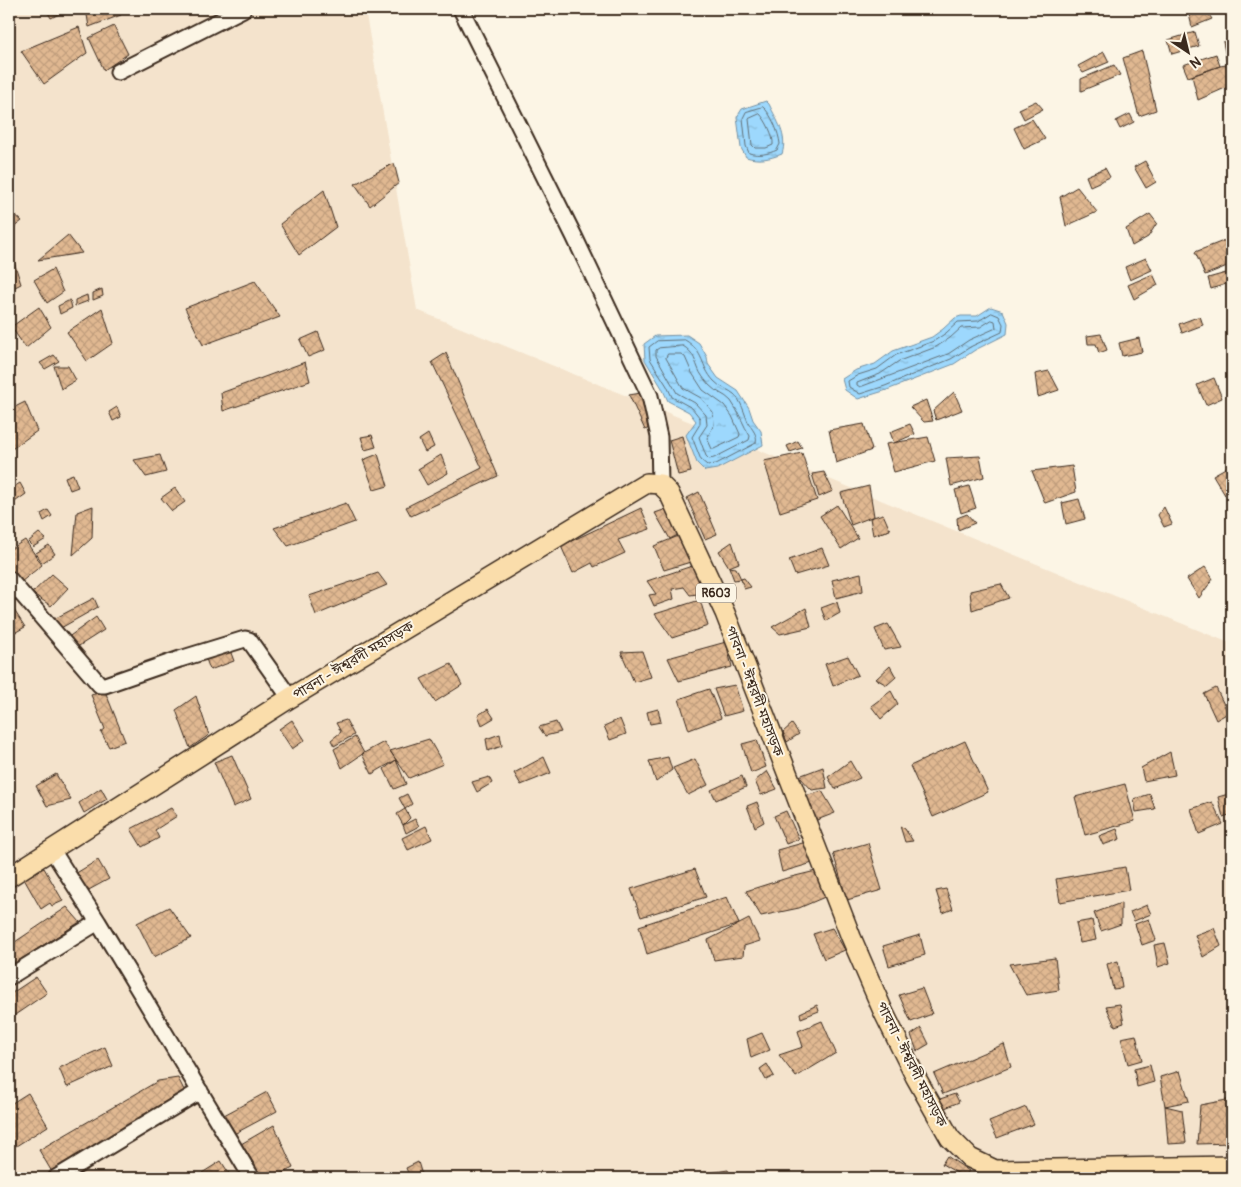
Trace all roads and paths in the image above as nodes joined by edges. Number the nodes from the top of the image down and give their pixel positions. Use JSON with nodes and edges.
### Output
{"nodes":[{"id":1,"x":243,"y":9,"type":"edge"},
{"id":2,"x":465,"y":12,"type":"edge"},
{"id":3,"x":118,"y":72,"type":"dead end"},
{"id":4,"x":660,"y":484,"type":"junction"},
{"id":5,"x":9,"y":579,"type":"edge"},
{"id":6,"x":290,"y":698,"type":"junction"},
{"id":7,"x":52,"y":850,"type":"junction"},
{"id":8,"x":9,"y":878,"type":"edge"},
{"id":9,"x":98,"y":922,"type":"junction"},
{"id":10,"x":9,"y":976,"type":"edge"},
{"id":11,"x":200,"y":1091,"type":"junction"},
{"id":12,"x":1232,"y":1166,"type":"edge"},
{"id":13,"x":997,"y":1174,"type":"edge"},
{"id":14,"x":56,"y":1178,"type":"edge"},
{"id":15,"x":252,"y":1178,"type":"edge"}],
"edges":[{"from":1,"to":3,"type":"street"},
{"from":2,"to":4,"type":"street"},
{"from":4,"to":6,"type":"main road","name":"পাবনা - ঈশ্বরদী মহাসড়ক"},
{"from":4,"to":13,"type":"main road","name":"পাবনা - ঈশ্বরদী মহাসড়ক","number":"R603"},
{"from":5,"to":6,"type":"street"},
{"from":6,"to":7,"type":"main road","name":"পাবনা - ঈশ্বরদী মহাসড়ক"},
{"from":7,"to":8,"type":"main road","name":"পাবনা - ঈশ্বরদী মহাসড়ক"},
{"from":7,"to":9,"type":"street"},
{"from":9,"to":10,"type":"street"},
{"from":9,"to":11,"type":"street"},
{"from":11,"to":14,"type":"street"},
{"from":11,"to":15,"type":"street"},
{"from":12,"to":13,"type":"main road","name":"পাবনা - ঈশ্বরদী মহাসড়ক","number":"R603"}]}
